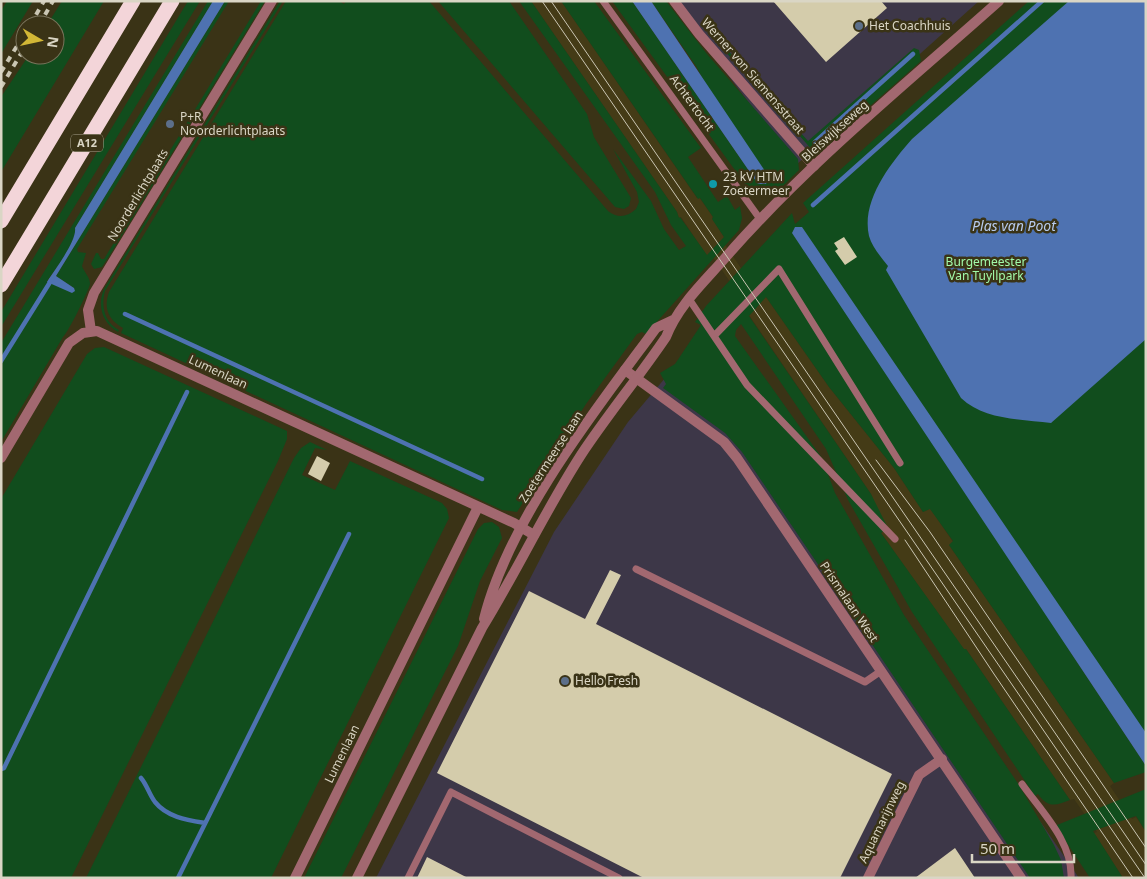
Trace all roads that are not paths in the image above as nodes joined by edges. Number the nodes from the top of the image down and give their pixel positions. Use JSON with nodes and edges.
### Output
{"nodes":[{"id":1,"x":133,"y":1,"type":"edge"},
{"id":2,"x":172,"y":1,"type":"edge"},
{"id":3,"x":272,"y":1,"type":"edge"},
{"id":4,"x":603,"y":1,"type":"edge"},
{"id":5,"x":674,"y":1,"type":"edge"},
{"id":6,"x":999,"y":1,"type":"edge"},
{"id":7,"x":814,"y":166,"type":"junction"},
{"id":8,"x":760,"y":219,"type":"junction"},
{"id":9,"x":1,"y":221,"type":"edge"},
{"id":10,"x":1,"y":285,"type":"edge"},
{"id":11,"x":697,"y":290,"type":"joint"},
{"id":12,"x":689,"y":299,"type":"junction"},
{"id":13,"x":673,"y":320,"type":"junction"},
{"id":14,"x":91,"y":330,"type":"junction"},
{"id":15,"x":715,"y":335,"type":"junction"},
{"id":16,"x":625,"y":370,"type":"junction"},
{"id":17,"x":636,"y":378,"type":"junction"},
{"id":18,"x":1,"y":458,"type":"edge"},
{"id":19,"x":900,"y":463,"type":"dead end"},
{"id":20,"x":478,"y":507,"type":"junction"},
{"id":21,"x":520,"y":529,"type":"junction"},
{"id":22,"x":534,"y":535,"type":"junction"},
{"id":23,"x":895,"y":539,"type":"dead end"},
{"id":24,"x":636,"y":568,"type":"dead end"},
{"id":25,"x":482,"y":628,"type":"junction"},
{"id":26,"x":881,"y":671,"type":"junction"},
{"id":27,"x":942,"y":759,"type":"junction"},
{"id":28,"x":1022,"y":784,"type":"dead end"},
{"id":29,"x":295,"y":878,"type":"edge"},
{"id":30,"x":357,"y":878,"type":"edge"},
{"id":31,"x":408,"y":878,"type":"edge"},
{"id":32,"x":619,"y":878,"type":"edge"},
{"id":33,"x":868,"y":878,"type":"edge"},
{"id":34,"x":1021,"y":878,"type":"edge"},
{"id":35,"x":1071,"y":878,"type":"edge"}],
"edges":[{"from":1,"to":9,"type":"highway","number":"A12"},
{"from":2,"to":10,"type":"highway","number":"A12"},
{"from":3,"to":14,"type":"street","name":"Noorderlichtplaats"},
{"from":4,"to":8,"type":"lane","name":"Achtertocht"},
{"from":5,"to":7,"type":"street","name":"Werner von Siemensstraat"},
{"from":6,"to":7,"type":"street","name":"Bleiswijkseweg"},
{"from":7,"to":8,"type":"street","name":"Bleiswijkseweg"},
{"from":8,"to":11,"type":"street","name":"Bleiswijkseweg"},
{"from":11,"to":12,"type":"street","name":"Zoetermeerse laan"},
{"from":12,"to":13,"type":"street","name":"Zoetermeerse laan"},
{"from":12,"to":15,"type":"lane"},
{"from":13,"to":16,"type":"street","name":"Zoetermeerse laan"},
{"from":13,"to":17,"type":"street","name":"Zoetermeerse laan"},
{"from":14,"to":18,"type":"street"},
{"from":14,"to":20,"type":"street","name":"Lumenlaan"},
{"from":15,"to":19,"type":"lane"},
{"from":15,"to":23,"type":"lane"},
{"from":16,"to":17,"type":"street","name":"Prismalaan West"},
{"from":16,"to":21,"type":"street","name":"Zoetermeerse laan"},
{"from":17,"to":22,"type":"street","name":"Zoetermeerse laan"},
{"from":17,"to":26,"type":"street","name":"Prismalaan West"},
{"from":20,"to":21,"type":"street","name":"Lumenlaan"},
{"from":20,"to":29,"type":"street","name":"Lumenlaan"},
{"from":21,"to":22,"type":"street","name":"Lumenlaan"},
{"from":21,"to":25,"type":"street","name":"Zoetermeerse laan"},
{"from":22,"to":25,"type":"street","name":"Zoetermeerse laan"},
{"from":24,"to":26,"type":"lane"},
{"from":25,"to":30,"type":"street","name":"Zoetermeerse laan"},
{"from":26,"to":27,"type":"street","name":"Prismalaan West"},
{"from":27,"to":33,"type":"street","name":"Aquamarijnweg"},
{"from":27,"to":34,"type":"street","name":"Prismalaan West"},
{"from":28,"to":35,"type":"lane"},
{"from":31,"to":32,"type":"lane"}]}
